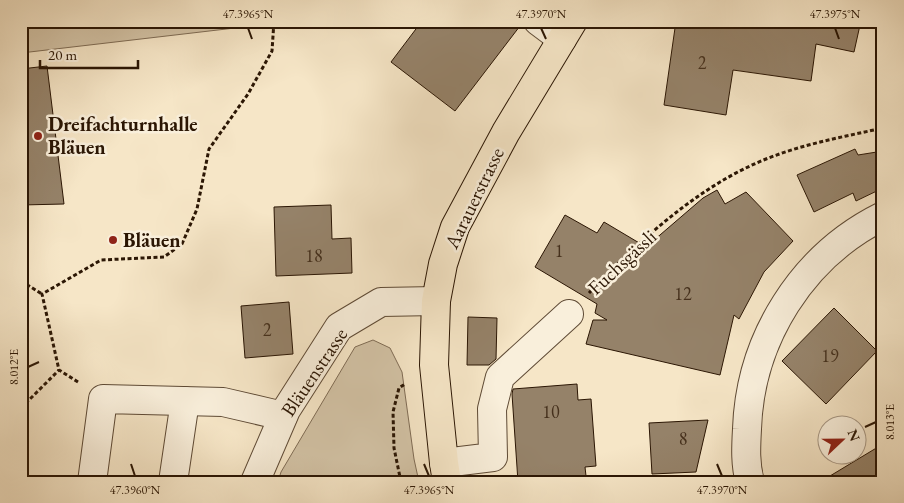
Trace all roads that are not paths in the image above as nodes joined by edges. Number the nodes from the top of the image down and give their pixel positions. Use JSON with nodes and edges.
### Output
{"nodes":[{"id":1,"x":538,"y":21,"type":"edge"},
{"id":2,"x":567,"y":30,"type":"edge"},
{"id":3,"x":883,"y":216,"type":"edge"},
{"id":4,"x":436,"y":301,"type":"junction"},
{"id":5,"x":569,"y":314,"type":"road end"},
{"id":6,"x":185,"y":401,"type":"junction"},
{"id":7,"x":283,"y":416,"type":"junction"},
{"id":8,"x":445,"y":472,"type":"edge"},
{"id":9,"x":92,"y":482,"type":"edge"},
{"id":10,"x":173,"y":482,"type":"edge"},
{"id":11,"x":256,"y":482,"type":"edge"},
{"id":12,"x":750,"y":482,"type":"edge"}],
"edges":[{"from":1,"to":2,"type":"street"},
{"from":2,"to":4,"type":"main road","name":"Aarauerstrasse"},
{"from":3,"to":12,"type":"street"},
{"from":4,"to":7,"type":"street","name":"Bläuenstrasse"},
{"from":4,"to":8,"type":"main road","name":"Aarauerstrasse"},
{"from":5,"to":8,"type":"street"},
{"from":6,"to":7,"type":"street"},
{"from":6,"to":9,"type":"street"},
{"from":6,"to":10,"type":"street"},
{"from":7,"to":11,"type":"street","name":"Bläuenstrasse"}]}
